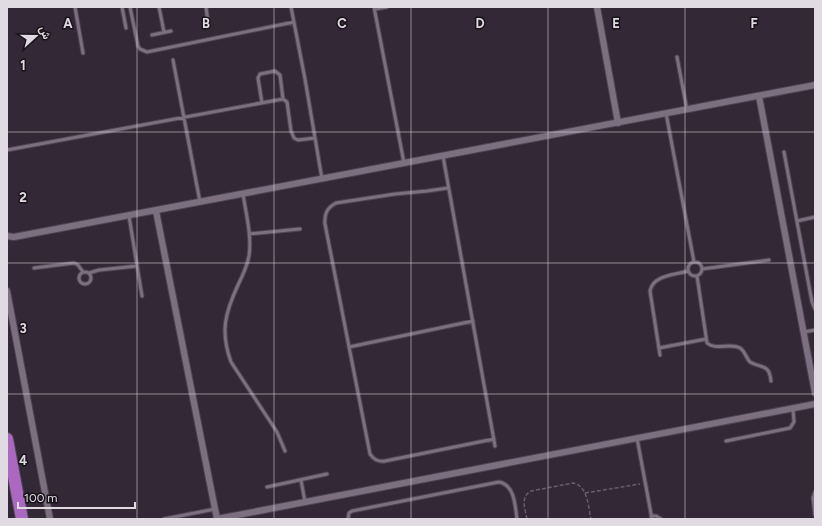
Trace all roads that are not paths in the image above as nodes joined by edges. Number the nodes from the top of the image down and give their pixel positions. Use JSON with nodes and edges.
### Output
{"nodes":[{"id":1,"x":75,"y":7,"type":"edge"},
{"id":2,"x":122,"y":7,"type":"edge"},
{"id":3,"x":130,"y":7,"type":"edge"},
{"id":4,"x":159,"y":7,"type":"edge"},
{"id":5,"x":206,"y":7,"type":"edge"},
{"id":6,"x":291,"y":7,"type":"edge"},
{"id":7,"x":387,"y":7,"type":"edge"},
{"id":8,"x":597,"y":7,"type":"edge"},
{"id":9,"x":375,"y":8,"type":"edge"},
{"id":10,"x":208,"y":22,"type":"dead end"},
{"id":11,"x":294,"y":22,"type":"junction"},
{"id":12,"x":126,"y":28,"type":"dead end"},
{"id":13,"x":171,"y":31,"type":"dead end"},
{"id":14,"x":164,"y":32,"type":"junction"},
{"id":15,"x":152,"y":35,"type":"dead end"},
{"id":16,"x":83,"y":53,"type":"dead end"},
{"id":17,"x":677,"y":57,"type":"dead end"},
{"id":18,"x":174,"y":60,"type":"dead end"},
{"id":19,"x":815,"y":85,"type":"edge"},
{"id":20,"x":758,"y":96,"type":"junction"},
{"id":21,"x":283,"y":99,"type":"junction"},
{"id":22,"x":262,"y":103,"type":"junction"},
{"id":23,"x":687,"y":110,"type":"junction"},
{"id":24,"x":666,"y":113,"type":"junction"},
{"id":25,"x":184,"y":117,"type":"junction"},
{"id":26,"x":618,"y":123,"type":"junction"},
{"id":27,"x":315,"y":138,"type":"junction"},
{"id":28,"x":7,"y":150,"type":"edge"},
{"id":29,"x":784,"y":152,"type":"dead end"},
{"id":30,"x":443,"y":156,"type":"junction"},
{"id":31,"x":404,"y":163,"type":"junction"},
{"id":32,"x":322,"y":179,"type":"junction"},
{"id":33,"x":448,"y":188,"type":"junction"},
{"id":34,"x":243,"y":194,"type":"junction"},
{"id":35,"x":200,"y":202,"type":"junction"},
{"id":36,"x":156,"y":210,"type":"junction"},
{"id":37,"x":129,"y":216,"type":"junction"},
{"id":38,"x":815,"y":217,"type":"edge"},
{"id":39,"x":797,"y":221,"type":"junction"},
{"id":40,"x":300,"y":229,"type":"dead end"},
{"id":41,"x":249,"y":234,"type":"junction"},
{"id":42,"x":10,"y":236,"type":"edge"},
{"id":43,"x":7,"y":240,"type":"edge"},
{"id":44,"x":769,"y":260,"type":"dead end"},
{"id":45,"x":694,"y":262,"type":"junction"},
{"id":46,"x":137,"y":266,"type":"junction"},
{"id":47,"x":34,"y":268,"type":"dead end"},
{"id":48,"x":702,"y":269,"type":"junction"},
{"id":49,"x":688,"y":271,"type":"junction"},
{"id":50,"x":83,"y":272,"type":"junction"},
{"id":51,"x":89,"y":273,"type":"junction"},
{"id":52,"x":697,"y":276,"type":"junction"},
{"id":53,"x":7,"y":291,"type":"edge"},
{"id":54,"x":142,"y":296,"type":"dead end"},
{"id":55,"x":815,"y":309,"type":"edge"},
{"id":56,"x":472,"y":321,"type":"junction"},
{"id":57,"x":815,"y":330,"type":"edge"},
{"id":58,"x":804,"y":332,"type":"junction"},
{"id":59,"x":706,"y":339,"type":"junction"},
{"id":60,"x":349,"y":347,"type":"junction"},
{"id":61,"x":659,"y":348,"type":"junction"},
{"id":62,"x":660,"y":355,"type":"dead end"},
{"id":63,"x":771,"y":381,"type":"dead end"},
{"id":64,"x":815,"y":393,"type":"edge"},
{"id":65,"x":815,"y":404,"type":"edge"},
{"id":66,"x":793,"y":408,"type":"junction"},
{"id":67,"x":494,"y":438,"type":"junction"},
{"id":68,"x":636,"y":438,"type":"junction"},
{"id":69,"x":7,"y":439,"type":"edge"},
{"id":70,"x":726,"y":441,"type":"dead end"},
{"id":71,"x":495,"y":446,"type":"dead end"},
{"id":72,"x":285,"y":451,"type":"dead end"},
{"id":73,"x":327,"y":474,"type":"dead end"},
{"id":74,"x":301,"y":480,"type":"junction"},
{"id":75,"x":267,"y":487,"type":"dead end"},
{"id":76,"x":815,"y":492,"type":"edge"},
{"id":77,"x":305,"y":502,"type":"junction"},
{"id":78,"x":215,"y":509,"type":"junction"},
{"id":79,"x":815,"y":515,"type":"edge"},
{"id":80,"x":651,"y":518,"type":"edge"},
{"id":81,"x":22,"y":519,"type":"edge"},
{"id":82,"x":50,"y":519,"type":"edge"},
{"id":83,"x":164,"y":519,"type":"edge"},
{"id":84,"x":217,"y":519,"type":"edge"},
{"id":85,"x":348,"y":519,"type":"edge"},
{"id":86,"x":517,"y":519,"type":"edge"},
{"id":87,"x":661,"y":519,"type":"edge"}],
"edges":[{"from":1,"to":16,"type":"lane"},
{"from":2,"to":12,"type":"lane"},
{"from":3,"to":11,"type":"lane"},
{"from":4,"to":14,"type":"lane"},
{"from":5,"to":10,"type":"lane"},
{"from":6,"to":11,"type":"lane"},
{"from":7,"to":9,"type":"lane"},
{"from":8,"to":26,"type":"street"},
{"from":9,"to":31,"type":"lane"},
{"from":11,"to":27,"type":"lane"},
{"from":13,"to":14,"type":"lane"},
{"from":14,"to":15,"type":"lane"},
{"from":17,"to":23,"type":"lane"},
{"from":18,"to":25,"type":"lane"},
{"from":19,"to":20,"type":"street"},
{"from":20,"to":23,"type":"street"},
{"from":20,"to":58,"type":"street"},
{"from":21,"to":22,"type":"lane"},
{"from":21,"to":22,"type":"lane"},
{"from":21,"to":27,"type":"lane"},
{"from":22,"to":25,"type":"lane"},
{"from":23,"to":24,"type":"street"},
{"from":24,"to":26,"type":"street"},
{"from":24,"to":45,"type":"lane"},
{"from":25,"to":28,"type":"lane"},
{"from":25,"to":35,"type":"lane"},
{"from":26,"to":30,"type":"street"},
{"from":27,"to":32,"type":"lane"},
{"from":29,"to":39,"type":"lane"},
{"from":30,"to":31,"type":"street"},
{"from":30,"to":33,"type":"lane"},
{"from":31,"to":32,"type":"street"},
{"from":32,"to":34,"type":"street"},
{"from":33,"to":56,"type":"lane"},
{"from":33,"to":60,"type":"lane"},
{"from":34,"to":35,"type":"street"},
{"from":34,"to":41,"type":"lane"},
{"from":35,"to":36,"type":"street"},
{"from":36,"to":37,"type":"street"},
{"from":36,"to":78,"type":"street"},
{"from":37,"to":42,"type":"street"},
{"from":37,"to":46,"type":"lane"},
{"from":38,"to":39,"type":"lane"},
{"from":39,"to":55,"type":"lane"},
{"from":40,"to":41,"type":"lane"},
{"from":41,"to":72,"type":"lane"},
{"from":42,"to":43,"type":"street"},
{"from":44,"to":48,"type":"lane"},
{"from":45,"to":48,"type":"lane"},
{"from":45,"to":49,"type":"lane"},
{"from":46,"to":51,"type":"lane"},
{"from":46,"to":54,"type":"lane"},
{"from":47,"to":50,"type":"lane"},
{"from":48,"to":52,"type":"lane"},
{"from":49,"to":52,"type":"lane"},
{"from":49,"to":61,"type":"lane"},
{"from":50,"to":51,"type":"lane"},
{"from":50,"to":51,"type":"lane"},
{"from":52,"to":59,"type":"lane"},
{"from":53,"to":82,"type":"street"},
{"from":56,"to":60,"type":"lane"},
{"from":56,"to":67,"type":"lane"},
{"from":57,"to":58,"type":"lane"},
{"from":58,"to":64,"type":"street"},
{"from":59,"to":61,"type":"lane"},
{"from":59,"to":63,"type":"lane"},
{"from":60,"to":67,"type":"lane"},
{"from":61,"to":62,"type":"lane"},
{"from":65,"to":66,"type":"street"},
{"from":66,"to":68,"type":"street"},
{"from":66,"to":70,"type":"lane"},
{"from":67,"to":71,"type":"lane"},
{"from":68,"to":77,"type":"street"},
{"from":68,"to":80,"type":"lane"},
{"from":69,"to":81,"type":"highway"},
{"from":73,"to":74,"type":"lane"},
{"from":74,"to":75,"type":"lane"},
{"from":74,"to":77,"type":"lane"},
{"from":76,"to":79,"type":"lane"},
{"from":77,"to":84,"type":"street"},
{"from":78,"to":83,"type":"lane"},
{"from":78,"to":84,"type":"street"},
{"from":80,"to":87,"type":"lane"},
{"from":85,"to":86,"type":"lane"}]}
